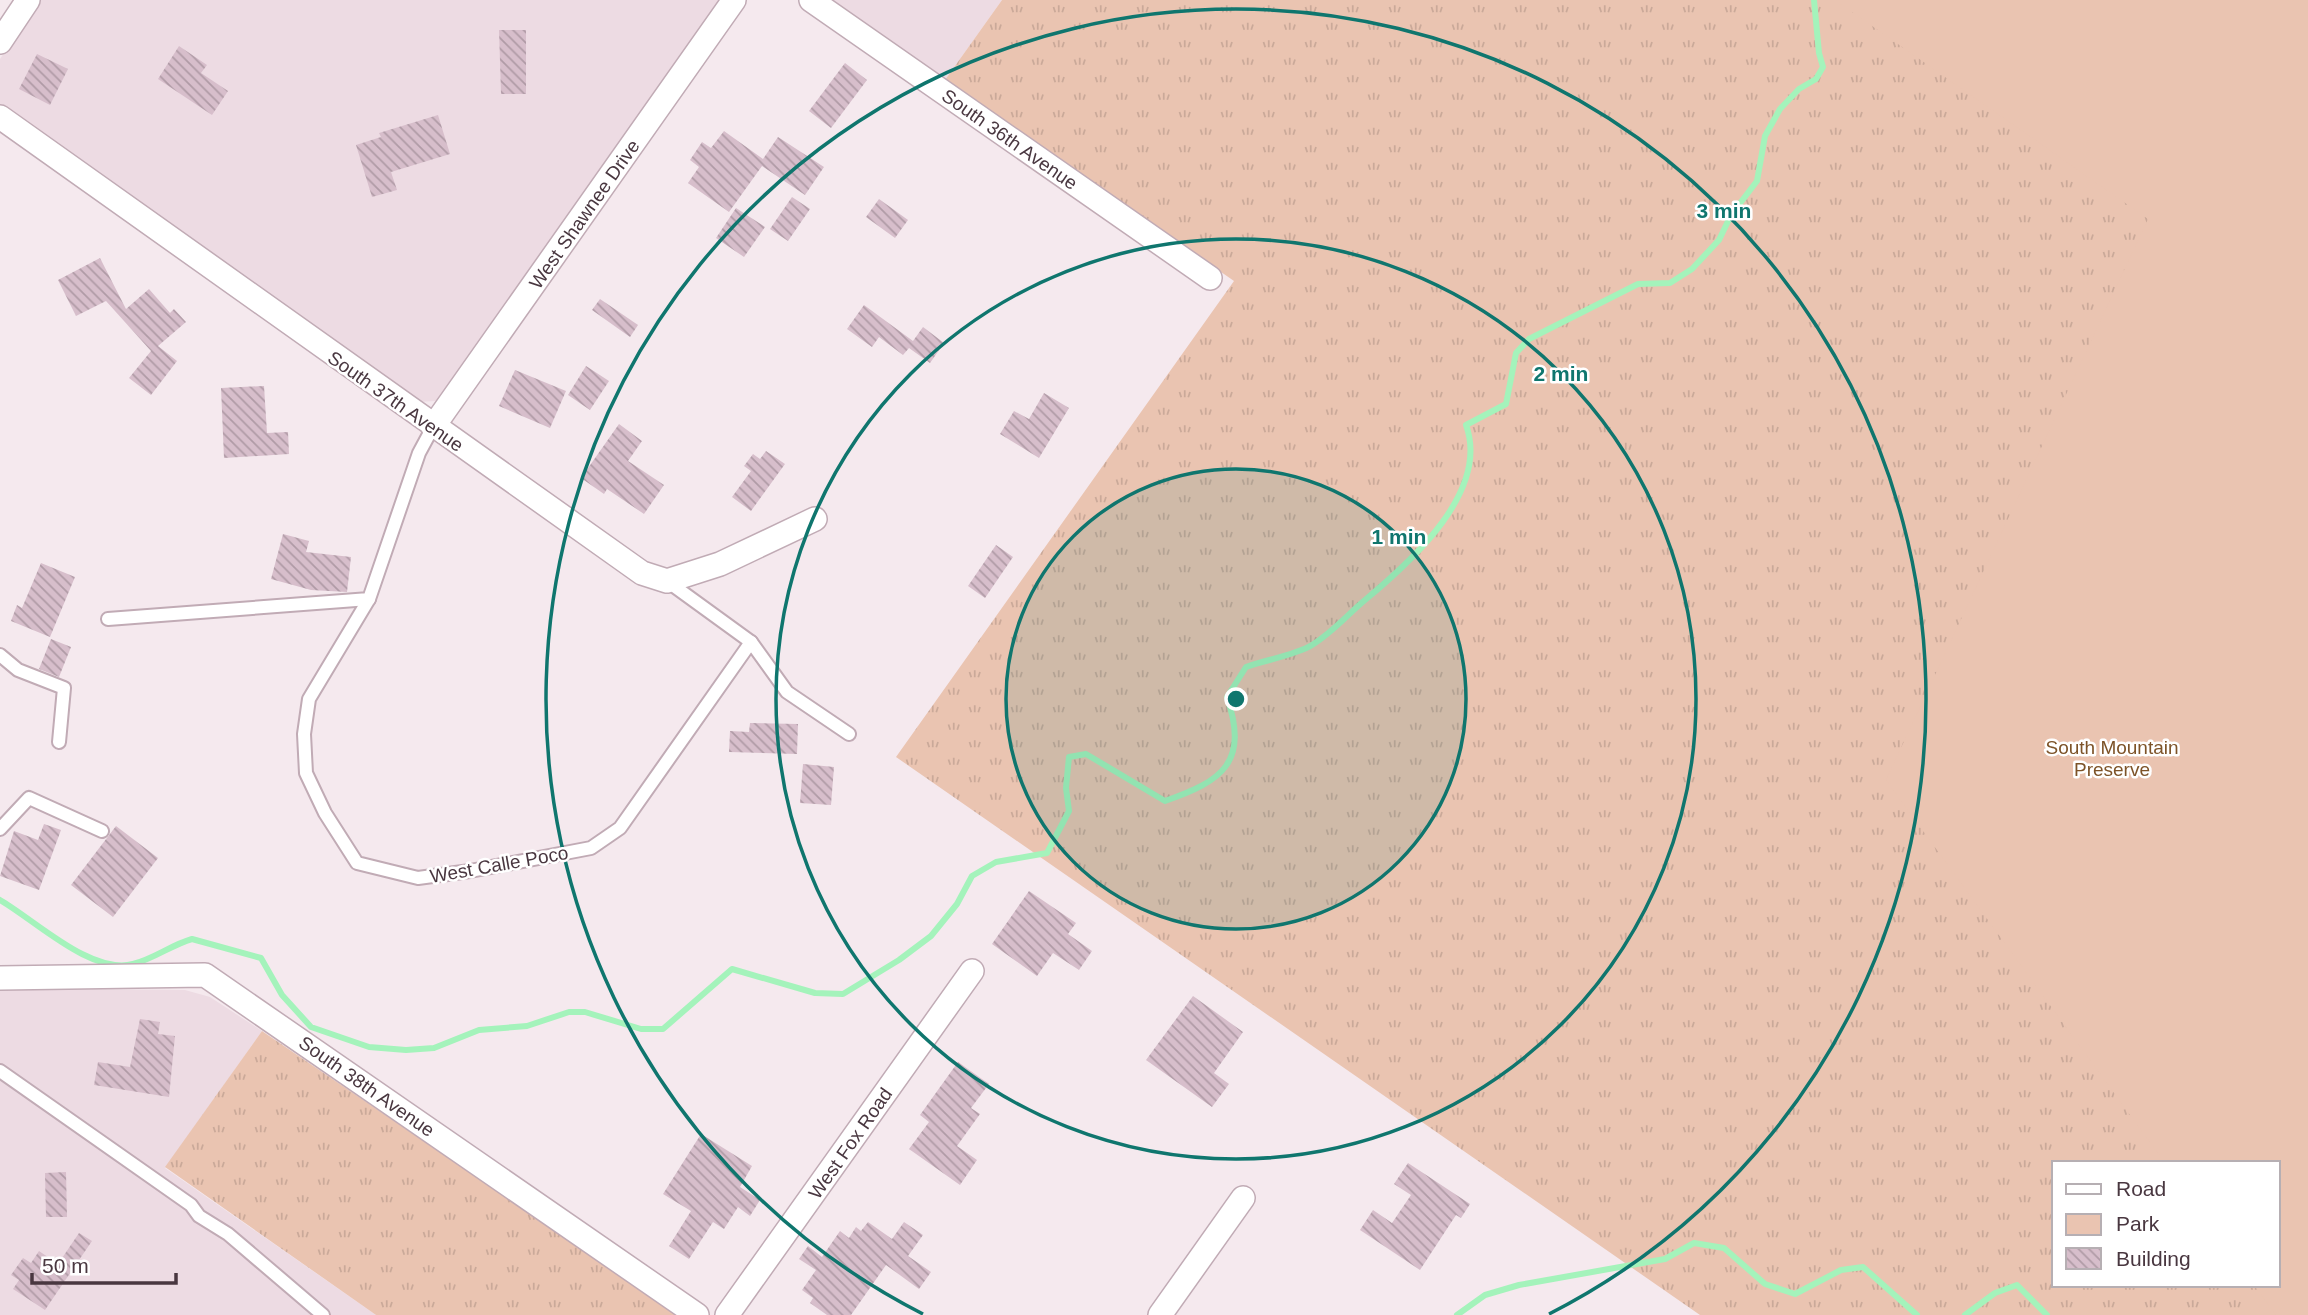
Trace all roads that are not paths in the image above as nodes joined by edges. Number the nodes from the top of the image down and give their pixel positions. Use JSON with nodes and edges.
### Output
{"nodes":[{"id":1,"x":28,"y":0,"type":"edge"},
{"id":2,"x":734,"y":0,"type":"edge"},
{"id":3,"x":811,"y":0,"type":"edge"},
{"id":4,"x":0,"y":42,"type":"edge"},
{"id":5,"x":0,"y":117,"type":"edge"},
{"id":6,"x":1210,"y":278,"type":"dead end"},
{"id":7,"x":433,"y":427,"type":"junction"},
{"id":8,"x":815,"y":519,"type":"dead end"},
{"id":9,"x":667,"y":580,"type":"junction"},
{"id":10,"x":369,"y":599,"type":"junction"},
{"id":11,"x":108,"y":620,"type":"dead end"},
{"id":12,"x":751,"y":642,"type":"junction"},
{"id":13,"x":0,"y":654,"type":"edge"},
{"id":14,"x":849,"y":734,"type":"dead end"},
{"id":15,"x":60,"y":742,"type":"dead end"},
{"id":16,"x":0,"y":829,"type":"edge"},
{"id":17,"x":102,"y":831,"type":"dead end"},
{"id":18,"x":972,"y":971,"type":"dead end"},
{"id":19,"x":0,"y":978,"type":"edge"},
{"id":20,"x":0,"y":1071,"type":"edge"},
{"id":21,"x":1243,"y":1198,"type":"dead end"},
{"id":22,"x":323,"y":1315,"type":"edge"},
{"id":23,"x":697,"y":1315,"type":"edge"},
{"id":24,"x":727,"y":1315,"type":"edge"},
{"id":25,"x":1160,"y":1315,"type":"edge"}],
"edges":[{"from":1,"to":4,"type":"street"},
{"from":2,"to":7,"type":"street","name":"West Shawnee Drive"},
{"from":3,"to":6,"type":"street","name":"South 36th Avenue"},
{"from":5,"to":7,"type":"street","name":"South 37th Avenue"},
{"from":7,"to":9,"type":"street","name":"South 37th Avenue"},
{"from":7,"to":10,"type":"lane","name":"West Calle Poco"},
{"from":8,"to":9,"type":"street"},
{"from":9,"to":12,"type":"lane"},
{"from":10,"to":11,"type":"lane"},
{"from":10,"to":12,"type":"lane","name":"West Calle Poco"},
{"from":12,"to":14,"type":"lane"},
{"from":13,"to":15,"type":"lane"},
{"from":16,"to":17,"type":"lane"},
{"from":18,"to":24,"type":"street","name":"West Fox Road"},
{"from":19,"to":23,"type":"street","name":"South 38th Avenue"},
{"from":20,"to":22,"type":"lane"},
{"from":21,"to":25,"type":"street"}]}
